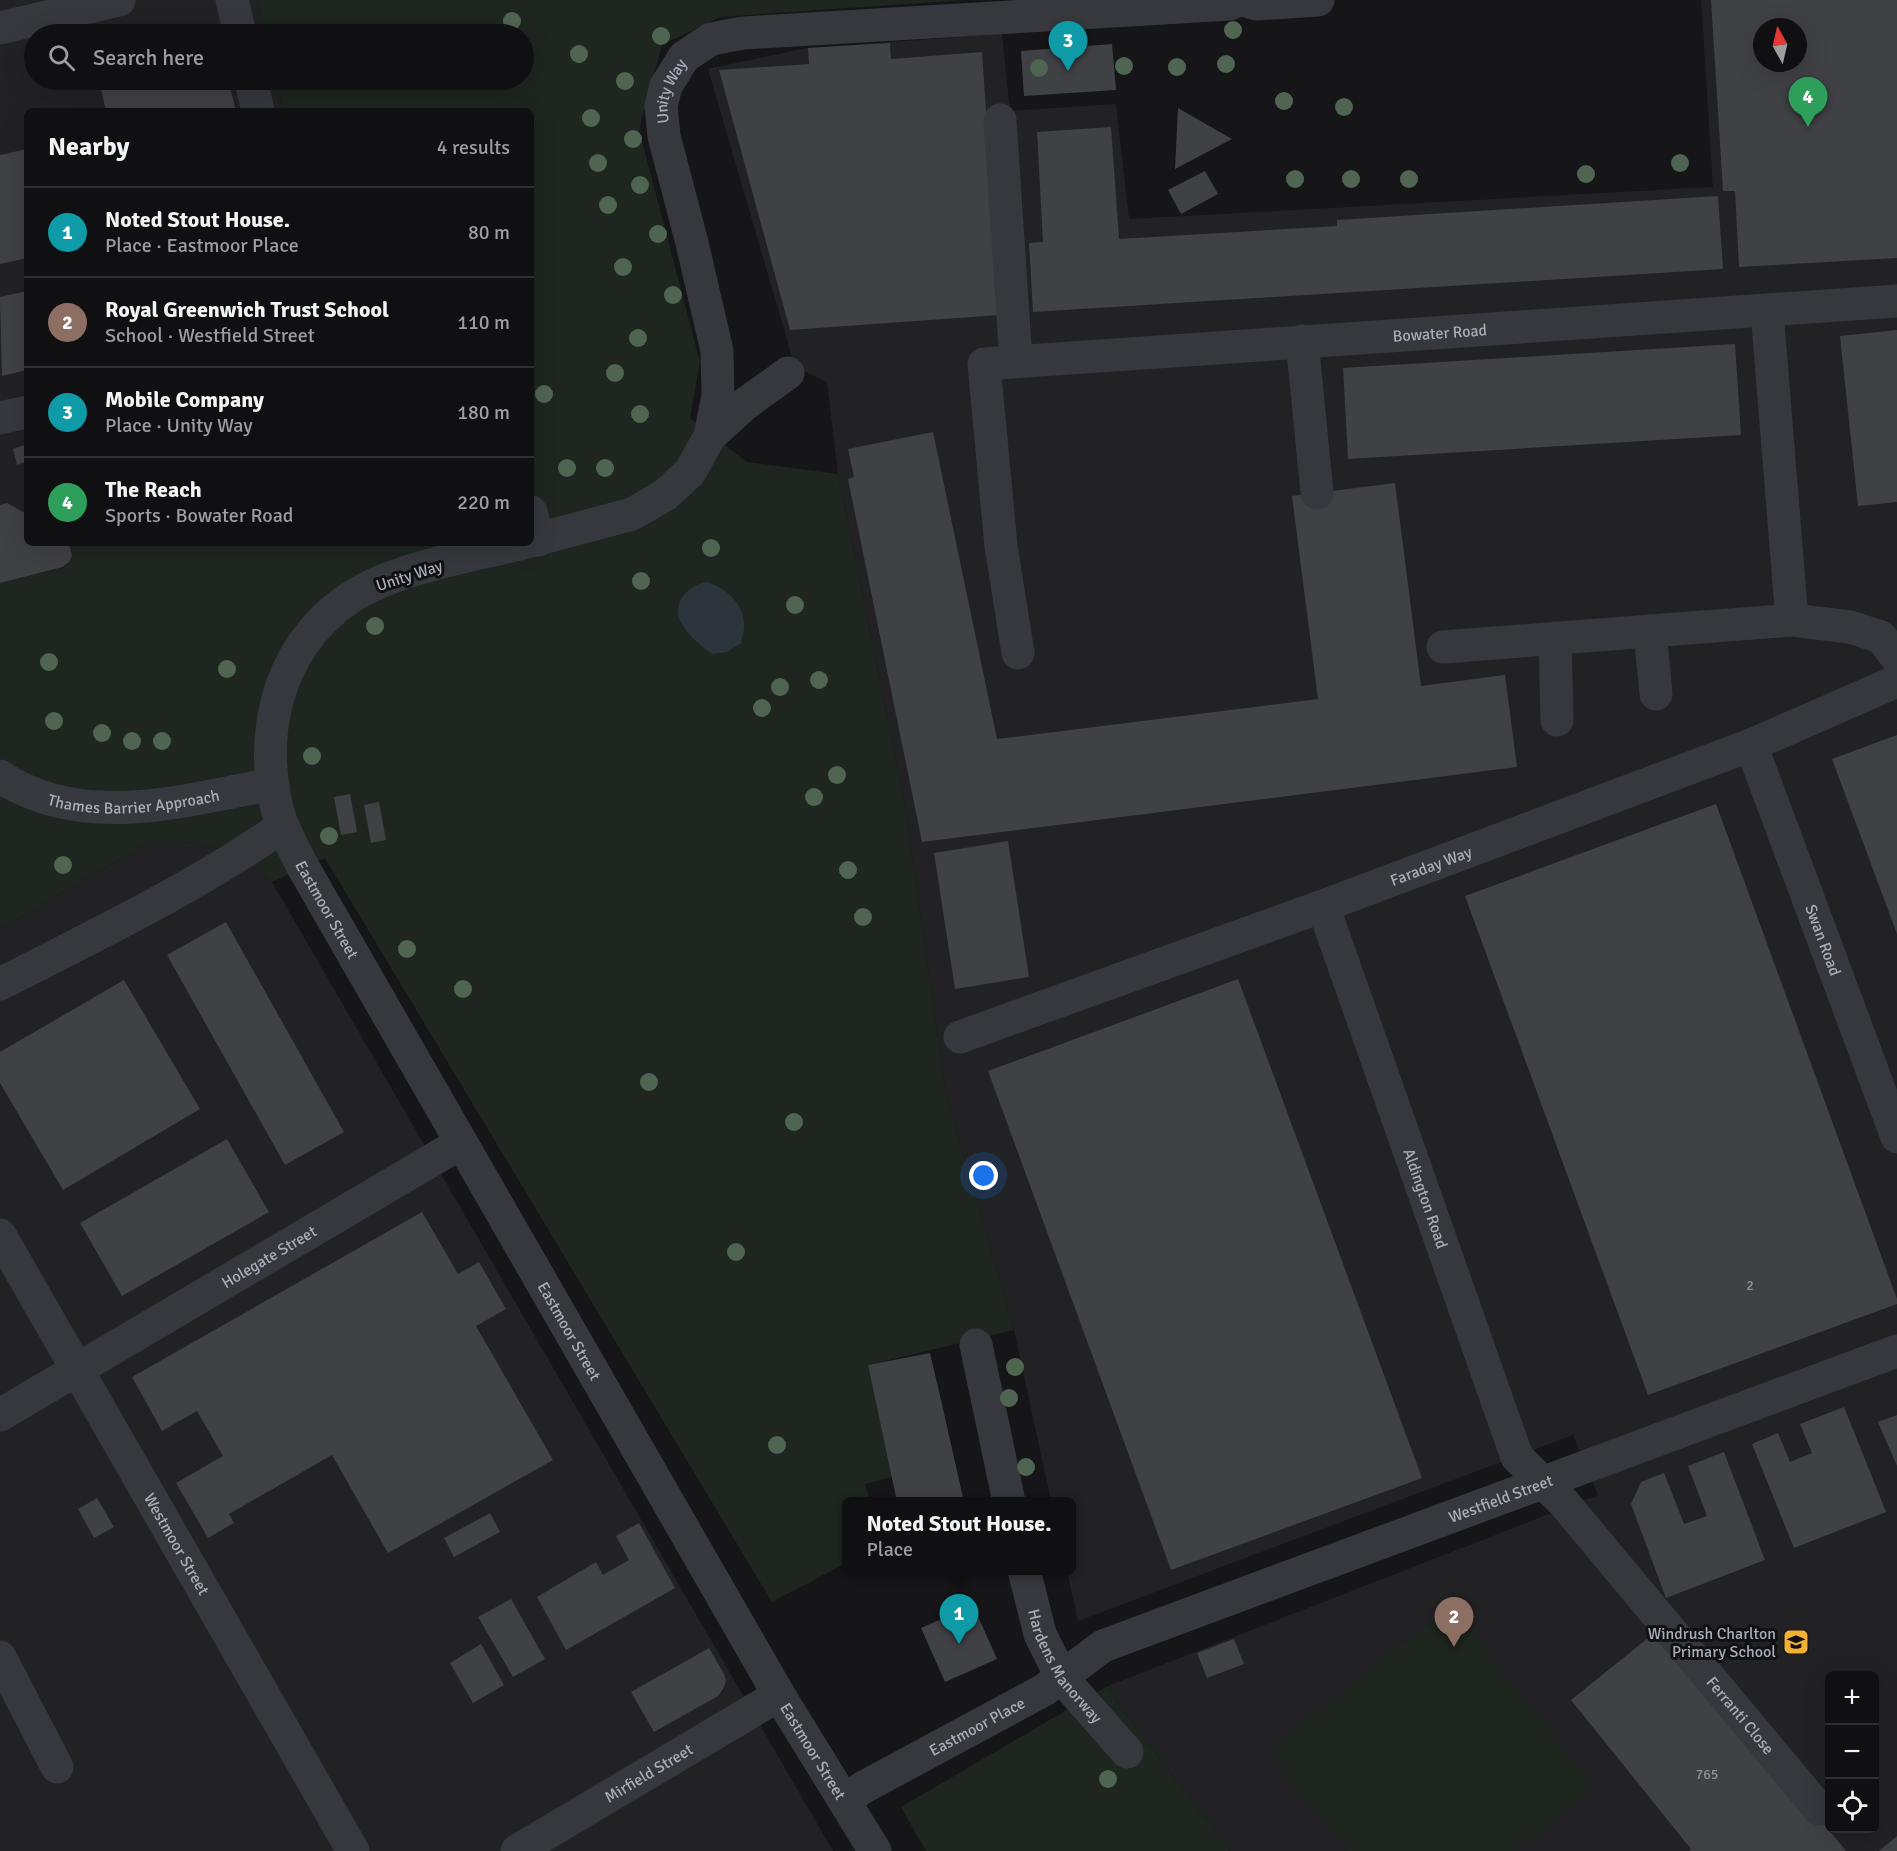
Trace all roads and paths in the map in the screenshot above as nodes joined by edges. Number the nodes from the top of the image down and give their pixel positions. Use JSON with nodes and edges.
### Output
{"nodes":[{"id":1,"x":119,"y":0,"type":"edge"},
{"id":2,"x":232,"y":0,"type":"edge"},
{"id":3,"x":1241,"y":0,"type":"edge"},
{"id":4,"x":1318,"y":0,"type":"edge"},
{"id":5,"x":238,"y":24,"type":"edge"},
{"id":6,"x":0,"y":28,"type":"edge"},
{"id":7,"x":253,"y":90,"type":"edge"},
{"id":8,"x":257,"y":108,"type":"edge"},
{"id":9,"x":1000,"y":120,"type":"dead end"},
{"id":10,"x":1897,"y":301,"type":"edge"},
{"id":11,"x":1767,"y":311,"type":"junction"},
{"id":12,"x":1302,"y":341,"type":"junction"},
{"id":13,"x":1016,"y":361,"type":"junction"},
{"id":14,"x":788,"y":373,"type":"dead end"},
{"id":15,"x":24,"y":413,"type":"edge"},
{"id":16,"x":0,"y":418,"type":"edge"},
{"id":17,"x":710,"y":436,"type":"junction"},
{"id":18,"x":1317,"y":493,"type":"dead end"},
{"id":19,"x":534,"y":533,"type":"edge"},
{"id":20,"x":493,"y":546,"type":"edge"},
{"id":21,"x":1791,"y":620,"type":"junction"},
{"id":22,"x":1650,"y":631,"type":"junction"},
{"id":23,"x":1555,"y":638,"type":"junction"},
{"id":24,"x":1443,"y":647,"type":"dead end"},
{"id":25,"x":1018,"y":653,"type":"dead end"},
{"id":26,"x":1897,"y":657,"type":"edge"},
{"id":27,"x":1897,"y":681,"type":"edge"},
{"id":28,"x":1656,"y":694,"type":"dead end"},
{"id":29,"x":1557,"y":720,"type":"dead end"},
{"id":30,"x":1751,"y":745,"type":"junction"},
{"id":31,"x":0,"y":776,"type":"edge"},
{"id":32,"x":277,"y":805,"type":"junction"},
{"id":33,"x":1323,"y":906,"type":"junction"},
{"id":34,"x":0,"y":984,"type":"edge"},
{"id":35,"x":960,"y":1037,"type":"dead end"},
{"id":36,"x":1897,"y":1137,"type":"edge"},
{"id":37,"x":461,"y":1143,"type":"junction"},
{"id":38,"x":0,"y":1235,"type":"edge"},
{"id":39,"x":976,"y":1345,"type":"dead end"},
{"id":40,"x":1897,"y":1351,"type":"edge"},
{"id":41,"x":76,"y":1369,"type":"junction"},
{"id":42,"x":0,"y":1415,"type":"edge"},
{"id":43,"x":1544,"y":1484,"type":"junction"},
{"id":44,"x":1009,"y":1497,"type":"edge"},
{"id":45,"x":1025,"y":1576,"type":"edge"},
{"id":46,"x":1103,"y":1646,"type":"joint"},
{"id":47,"x":0,"y":1657,"type":"edge"},
{"id":48,"x":1062,"y":1678,"type":"junction"},
{"id":49,"x":780,"y":1695,"type":"junction"},
{"id":50,"x":1127,"y":1752,"type":"dead end"},
{"id":51,"x":57,"y":1767,"type":"dead end"},
{"id":52,"x":844,"y":1800,"type":"junction"},
{"id":53,"x":1819,"y":1809,"type":"dead end"},
{"id":54,"x":353,"y":1851,"type":"edge"},
{"id":55,"x":517,"y":1851,"type":"edge"},
{"id":56,"x":874,"y":1851,"type":"edge"}],
"edges":[{"from":1,"to":6,"type":"street"},
{"from":2,"to":5,"type":"street"},
{"from":3,"to":4,"type":"street","name":"Unity Way"},
{"from":3,"to":17,"type":"street","name":"Unity Way"},
{"from":7,"to":8,"type":"street"},
{"from":9,"to":13,"type":"street"},
{"from":10,"to":11,"type":"street","name":"Bowater Road"},
{"from":11,"to":12,"type":"street","name":"Bowater Road"},
{"from":11,"to":21,"type":"street"},
{"from":12,"to":13,"type":"street","name":"Bowater Road"},
{"from":12,"to":18,"type":"street"},
{"from":13,"to":25,"type":"street","name":"Bowater Road"},
{"from":14,"to":17,"type":"street"},
{"from":15,"to":16,"type":"street"},
{"from":17,"to":19,"type":"street","name":"Unity Way"},
{"from":20,"to":32,"type":"street","name":"Unity Way"},
{"from":21,"to":22,"type":"street"},
{"from":21,"to":26,"type":"street"},
{"from":22,"to":23,"type":"street"},
{"from":22,"to":28,"type":"street"},
{"from":23,"to":24,"type":"street"},
{"from":23,"to":29,"type":"street"},
{"from":27,"to":30,"type":"street","name":"Faraday Way"},
{"from":30,"to":33,"type":"street","name":"Faraday Way"},
{"from":30,"to":36,"type":"street","name":"Swan Road"},
{"from":31,"to":32,"type":"street","name":"Thames Barrier Approach"},
{"from":32,"to":34,"type":"street"},
{"from":32,"to":37,"type":"street","name":"Eastmoor Street"},
{"from":33,"to":35,"type":"street","name":"Faraday Way"},
{"from":33,"to":43,"type":"street","name":"Aldington Road"},
{"from":37,"to":41,"type":"street","name":"Holegate Street"},
{"from":37,"to":49,"type":"street","name":"Eastmoor Street"},
{"from":38,"to":41,"type":"street","name":"Westmoor Street"},
{"from":39,"to":44,"type":"street"},
{"from":40,"to":43,"type":"street","name":"Westfield Street"},
{"from":41,"to":42,"type":"street","name":"Holegate Street"},
{"from":41,"to":54,"type":"street","name":"Westmoor Street"},
{"from":43,"to":46,"type":"street","name":"Westfield Street"},
{"from":43,"to":53,"type":"street","name":"Ferranti Close"},
{"from":45,"to":48,"type":"street","name":"Hardens Manorway"},
{"from":46,"to":48,"type":"street","name":"Eastmoor Place"},
{"from":47,"to":51,"type":"street"},
{"from":48,"to":50,"type":"street","name":"Hardens Manorway"},
{"from":48,"to":52,"type":"street","name":"Eastmoor Place"},
{"from":49,"to":52,"type":"street","name":"Eastmoor Street"},
{"from":49,"to":55,"type":"street","name":"Mirfield Street"},
{"from":52,"to":56,"type":"street","name":"Eastmoor Street"}]}
